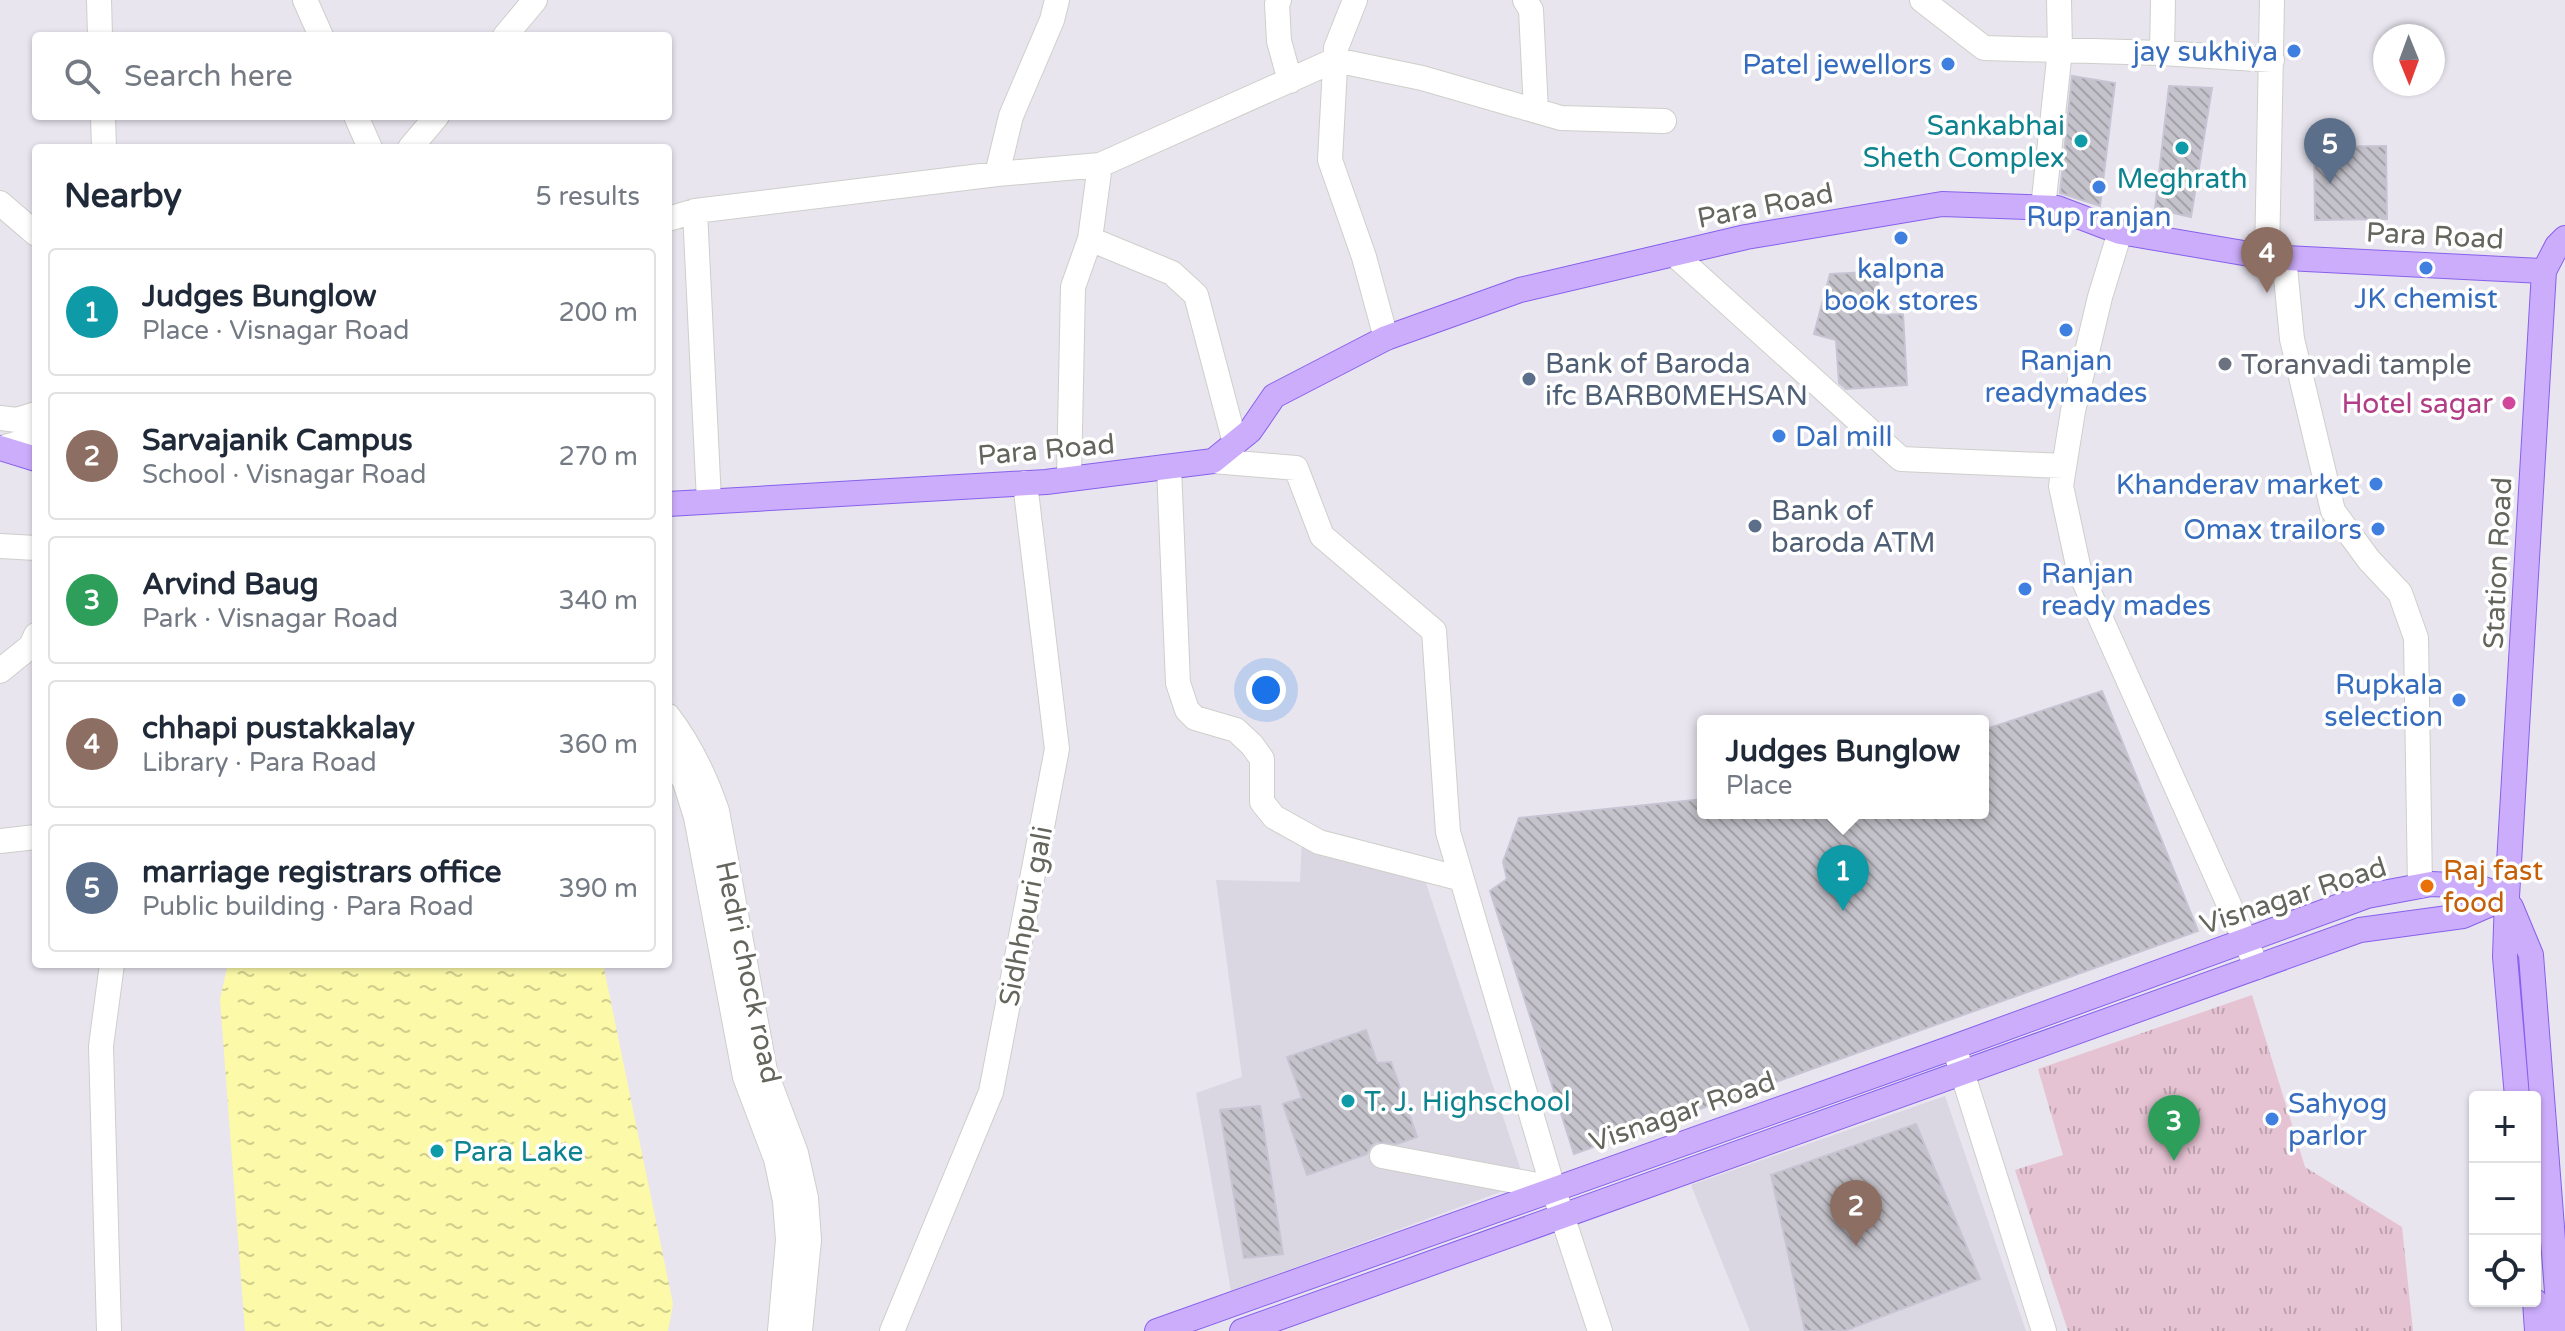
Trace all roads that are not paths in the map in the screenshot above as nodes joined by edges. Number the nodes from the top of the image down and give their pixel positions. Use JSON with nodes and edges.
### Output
{"nodes":[{"id":1,"x":99,"y":0,"type":"edge"},
{"id":2,"x":305,"y":0,"type":"edge"},
{"id":3,"x":535,"y":0,"type":"edge"},
{"id":4,"x":1057,"y":0,"type":"edge"},
{"id":5,"x":1279,"y":0,"type":"edge"},
{"id":6,"x":1355,"y":0,"type":"edge"},
{"id":7,"x":1525,"y":0,"type":"edge"},
{"id":8,"x":1922,"y":0,"type":"edge"},
{"id":9,"x":2059,"y":0,"type":"edge"},
{"id":10,"x":2163,"y":0,"type":"edge"},
{"id":11,"x":2272,"y":0,"type":"edge"},
{"id":12,"x":100,"y":32,"type":"edge"},
{"id":13,"x":319,"y":32,"type":"edge"},
{"id":14,"x":508,"y":32,"type":"edge"},
{"id":15,"x":2060,"y":50,"type":"junction"},
{"id":16,"x":2162,"y":53,"type":"junction"},
{"id":17,"x":1335,"y":60,"type":"junction"},
{"id":18,"x":2272,"y":60,"type":"junction"},
{"id":19,"x":1290,"y":81,"type":"junction"},
{"id":20,"x":1536,"y":111,"type":"junction"},
{"id":21,"x":103,"y":120,"type":"edge"},
{"id":22,"x":358,"y":120,"type":"edge"},
{"id":23,"x":434,"y":120,"type":"edge"},
{"id":24,"x":1664,"y":121,"type":"dead end"},
{"id":25,"x":104,"y":144,"type":"edge"},
{"id":26,"x":368,"y":144,"type":"edge"},
{"id":27,"x":413,"y":144,"type":"edge"},
{"id":28,"x":1100,"y":165,"type":"junction"},
{"id":29,"x":997,"y":174,"type":"junction"},
{"id":30,"x":0,"y":203,"type":"edge"},
{"id":31,"x":2043,"y":208,"type":"junction"},
{"id":32,"x":695,"y":211,"type":"junction"},
{"id":33,"x":672,"y":218,"type":"edge"},
{"id":34,"x":32,"y":231,"type":"edge"},
{"id":35,"x":2120,"y":232,"type":"junction"},
{"id":36,"x":2565,"y":238,"type":"edge"},
{"id":37,"x":1090,"y":239,"type":"junction"},
{"id":38,"x":1674,"y":254,"type":"junction"},
{"id":39,"x":2275,"y":257,"type":"junction"},
{"id":40,"x":2544,"y":271,"type":"junction"},
{"id":41,"x":1386,"y":338,"type":"junction"},
{"id":42,"x":32,"y":415,"type":"edge"},
{"id":43,"x":0,"y":418,"type":"edge"},
{"id":44,"x":32,"y":439,"type":"edge"},
{"id":45,"x":1235,"y":443,"type":"junction"},
{"id":46,"x":1,"y":448,"type":"edge"},
{"id":47,"x":32,"y":458,"type":"edge"},
{"id":48,"x":1213,"y":461,"type":"junction"},
{"id":49,"x":2064,"y":466,"type":"junction"},
{"id":50,"x":1169,"y":467,"type":"junction"},
{"id":51,"x":1069,"y":477,"type":"junction"},
{"id":52,"x":1025,"y":483,"type":"junction"},
{"id":53,"x":709,"y":501,"type":"junction"},
{"id":54,"x":672,"y":504,"type":"edge"},
{"id":55,"x":0,"y":546,"type":"edge"},
{"id":56,"x":32,"y":548,"type":"edge"},
{"id":57,"x":32,"y":644,"type":"edge"},
{"id":58,"x":0,"y":671,"type":"edge"},
{"id":59,"x":672,"y":721,"type":"edge"},
{"id":60,"x":672,"y":758,"type":"edge"},
{"id":61,"x":32,"y":837,"type":"edge"},
{"id":62,"x":0,"y":841,"type":"edge"},
{"id":63,"x":1462,"y":879,"type":"junction"},
{"id":64,"x":2420,"y":886,"type":"junction"},
{"id":65,"x":2507,"y":897,"type":"junction"},
{"id":66,"x":2247,"y":941,"type":"junction"},
{"id":67,"x":2257,"y":967,"type":"junction"},
{"id":68,"x":111,"y":968,"type":"edge"},
{"id":69,"x":1954,"y":1047,"type":"junction"},
{"id":70,"x":1963,"y":1074,"type":"junction"},
{"id":71,"x":2516,"y":1091,"type":"edge"},
{"id":72,"x":1382,"y":1156,"type":"dead end"},
{"id":73,"x":1553,"y":1188,"type":"junction"},
{"id":74,"x":1564,"y":1216,"type":"junction"},
{"id":75,"x":2552,"y":1267,"type":"edge"},
{"id":76,"x":2549,"y":1321,"type":"edge"},
{"id":77,"x":109,"y":1331,"type":"edge"},
{"id":78,"x":780,"y":1331,"type":"edge"},
{"id":79,"x":800,"y":1331,"type":"edge"},
{"id":80,"x":892,"y":1331,"type":"edge"},
{"id":81,"x":1157,"y":1331,"type":"edge"},
{"id":82,"x":1242,"y":1331,"type":"edge"},
{"id":83,"x":1600,"y":1331,"type":"edge"},
{"id":84,"x":2044,"y":1331,"type":"edge"}],
"edges":[{"from":1,"to":12,"type":"street"},
{"from":2,"to":13,"type":"street"},
{"from":3,"to":14,"type":"street"},
{"from":4,"to":29,"type":"street"},
{"from":5,"to":19,"type":"street"},
{"from":6,"to":17,"type":"street"},
{"from":7,"to":20,"type":"street"},
{"from":8,"to":15,"type":"street"},
{"from":9,"to":15,"type":"street"},
{"from":10,"to":16,"type":"street"},
{"from":11,"to":18,"type":"street"},
{"from":15,"to":16,"type":"street"},
{"from":15,"to":31,"type":"street"},
{"from":16,"to":18,"type":"street"},
{"from":17,"to":19,"type":"street"},
{"from":17,"to":20,"type":"street"},
{"from":17,"to":41,"type":"street"},
{"from":18,"to":39,"type":"street"},
{"from":19,"to":28,"type":"street"},
{"from":20,"to":24,"type":"street"},
{"from":21,"to":25,"type":"street"},
{"from":22,"to":26,"type":"street"},
{"from":23,"to":27,"type":"street"},
{"from":28,"to":29,"type":"street"},
{"from":28,"to":37,"type":"street"},
{"from":29,"to":32,"type":"street"},
{"from":30,"to":34,"type":"street"},
{"from":31,"to":35,"type":"main road","name":"Para Road"},
{"from":31,"to":38,"type":"main road","name":"Para Road"},
{"from":32,"to":33,"type":"street"},
{"from":32,"to":53,"type":"street"},
{"from":35,"to":39,"type":"main road","name":"Para Road"},
{"from":35,"to":49,"type":"street"},
{"from":36,"to":40,"type":"main road","name":"Station Road"},
{"from":37,"to":45,"type":"street"},
{"from":37,"to":51,"type":"street"},
{"from":38,"to":41,"type":"main road","name":"Para Road"},
{"from":38,"to":49,"type":"street"},
{"from":39,"to":40,"type":"main road","name":"Para Road"},
{"from":39,"to":64,"type":"street"},
{"from":40,"to":65,"type":"main road","name":"Station Road"},
{"from":41,"to":45,"type":"main road","name":"Para Road"},
{"from":42,"to":43,"type":"street"},
{"from":44,"to":46,"type":"street"},
{"from":45,"to":48,"type":"main road","name":"Para Road"},
{"from":46,"to":47,"type":"main road"},
{"from":48,"to":50,"type":"main road","name":"Para Road"},
{"from":48,"to":63,"type":"street"},
{"from":49,"to":66,"type":"street"},
{"from":50,"to":51,"type":"main road","name":"Para Road"},
{"from":50,"to":63,"type":"street"},
{"from":51,"to":52,"type":"main road","name":"Para Road"},
{"from":52,"to":53,"type":"main road","name":"Para Road"},
{"from":52,"to":80,"type":"street","name":"Sidhhpuri gali"},
{"from":53,"to":54,"type":"main road","name":"Para Road"},
{"from":55,"to":56,"type":"street"},
{"from":57,"to":58,"type":"street"},
{"from":59,"to":79,"type":"street","name":"Hedri chock road"},
{"from":60,"to":78,"type":"street","name":"Hedri chock road"},
{"from":61,"to":62,"type":"street"},
{"from":63,"to":73,"type":"street"},
{"from":64,"to":65,"type":"main road","name":"Visnagar Road"},
{"from":64,"to":66,"type":"main road","name":"Visnagar Road"},
{"from":65,"to":67,"type":"main road","name":"Visnagar Road"},
{"from":65,"to":71,"type":"main road","name":"Station Road"},
{"from":65,"to":75,"type":"main road","name":"Station Road"},
{"from":66,"to":67,"type":"street"},
{"from":66,"to":69,"type":"main road","name":"Visnagar Road"},
{"from":67,"to":70,"type":"main road","name":"Visnagar Road"},
{"from":68,"to":77,"type":"street"},
{"from":69,"to":70,"type":"street"},
{"from":69,"to":73,"type":"main road","name":"Visnagar Road"},
{"from":70,"to":74,"type":"main road","name":"Visnagar Road"},
{"from":70,"to":84,"type":"street"},
{"from":72,"to":73,"type":"street"},
{"from":73,"to":74,"type":"street"},
{"from":73,"to":81,"type":"main road","name":"Visnagar Road"},
{"from":74,"to":82,"type":"main road","name":"Visnagar Road"},
{"from":74,"to":83,"type":"street"},
{"from":75,"to":76,"type":"main road","name":"Station Road"}]}
